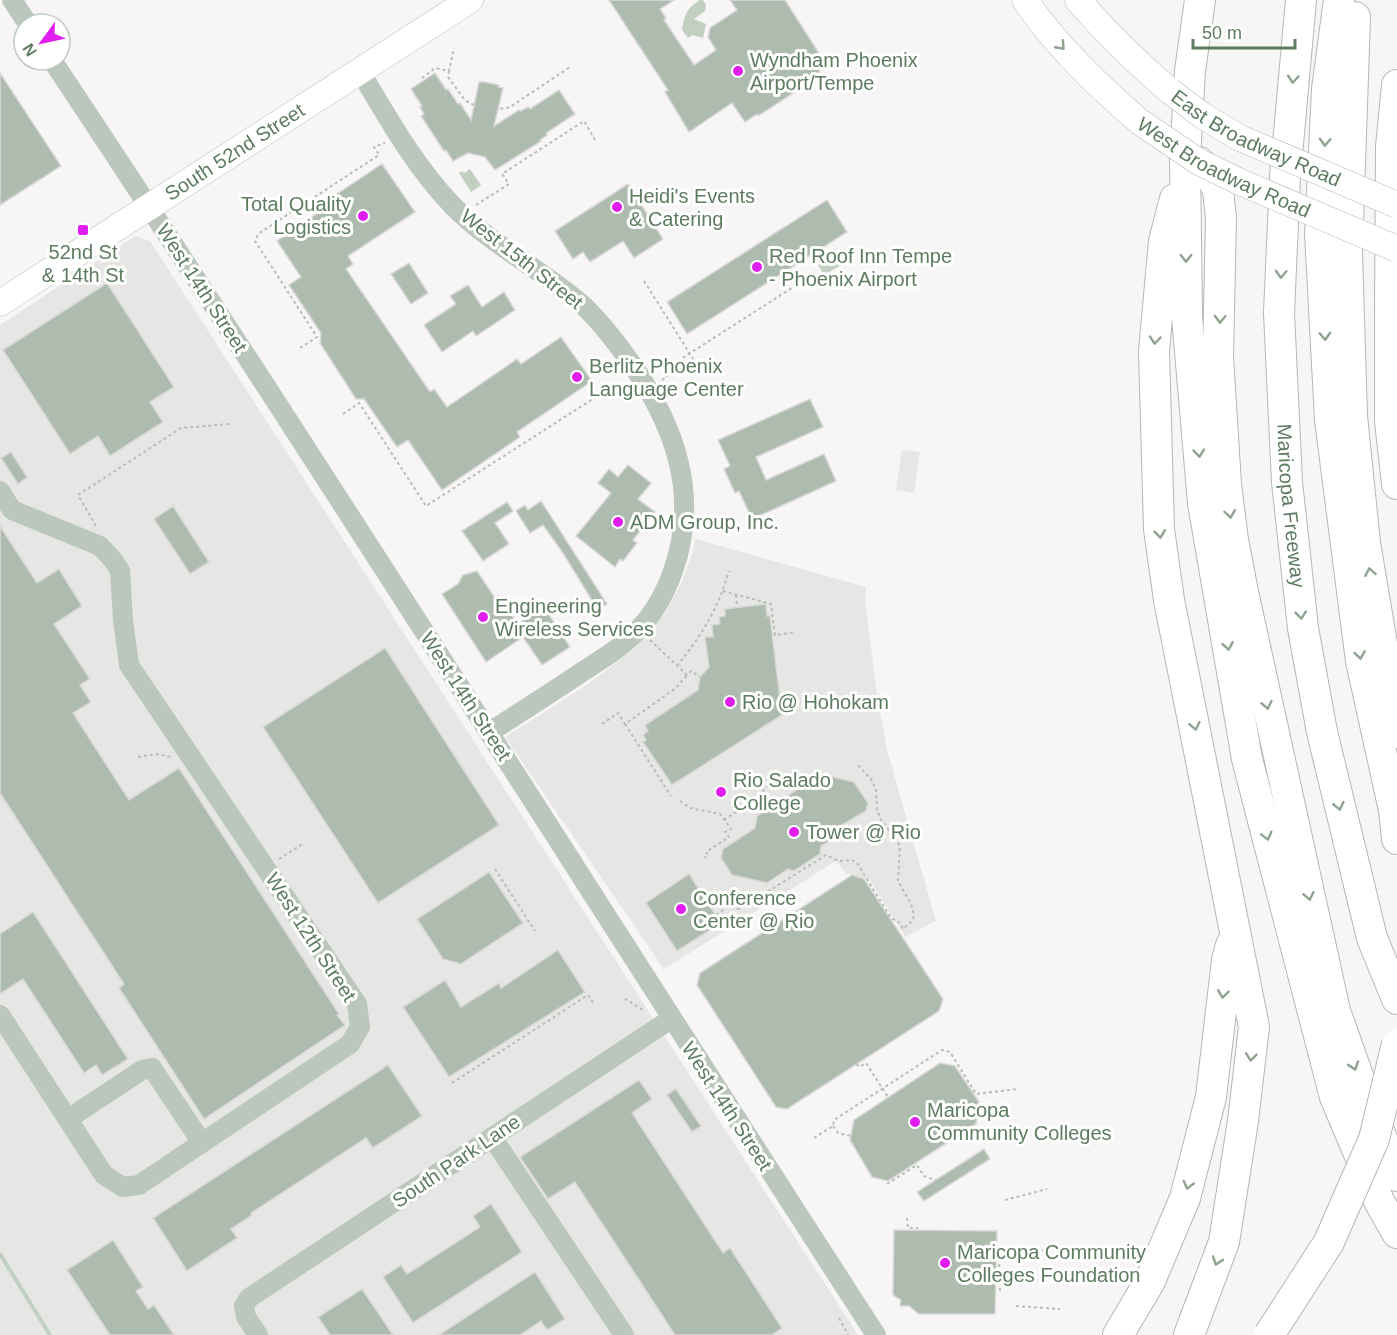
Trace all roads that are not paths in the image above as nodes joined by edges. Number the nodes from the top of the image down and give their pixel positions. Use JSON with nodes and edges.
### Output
{"nodes":[{"id":1,"x":470,"y":0,"type":"edge"},
{"id":2,"x":1025,"y":0,"type":"edge"},
{"id":3,"x":1078,"y":0,"type":"edge"},
{"id":4,"x":1200,"y":0,"type":"edge"},
{"id":5,"x":1300,"y":0,"type":"edge"},
{"id":6,"x":1339,"y":0,"type":"edge"},
{"id":7,"x":1357,"y":0,"type":"edge"},
{"id":8,"x":360,"y":71,"type":"junction"},
{"id":9,"x":60,"y":72,"type":"edge"},
{"id":10,"x":1397,"y":85,"type":"edge"},
{"id":11,"x":1192,"y":160,"type":"junction"},
{"id":12,"x":149,"y":206,"type":"junction"},
{"id":13,"x":1397,"y":206,"type":"edge"},
{"id":14,"x":1397,"y":249,"type":"edge"},
{"id":15,"x":0,"y":303,"type":"edge"},
{"id":16,"x":1397,"y":484,"type":"edge"},
{"id":17,"x":0,"y":491,"type":"edge"},
{"id":18,"x":490,"y":732,"type":"junction"},
{"id":19,"x":1397,"y":733,"type":"edge"},
{"id":20,"x":1395,"y":824,"type":"edge"},
{"id":21,"x":1236,"y":937,"type":"junction"},
{"id":22,"x":1397,"y":999,"type":"edge"},
{"id":23,"x":0,"y":1015,"type":"edge"},
{"id":24,"x":671,"y":1019,"type":"junction"},
{"id":25,"x":1397,"y":1044,"type":"edge"},
{"id":26,"x":68,"y":1119,"type":"junction"},
{"id":27,"x":1397,"y":1120,"type":"edge"},
{"id":28,"x":492,"y":1137,"type":"junction"},
{"id":29,"x":202,"y":1143,"type":"junction"},
{"id":30,"x":1397,"y":1176,"type":"edge"},
{"id":31,"x":1397,"y":1233,"type":"edge"},
{"id":32,"x":258,"y":1335,"type":"edge"},
{"id":33,"x":624,"y":1335,"type":"edge"},
{"id":34,"x":876,"y":1335,"type":"edge"},
{"id":35,"x":1118,"y":1335,"type":"edge"},
{"id":36,"x":1189,"y":1335,"type":"edge"},
{"id":37,"x":1269,"y":1335,"type":"edge"},
{"id":38,"x":1290,"y":1335,"type":"edge"}],
"edges":[{"from":1,"to":8,"type":"main road","name":"South 52nd Street"},
{"from":2,"to":11,"type":"main road","name":"West Broadway Road","one_way":true,"bridge":true},
{"from":3,"to":13,"type":"main road","name":"East Broadway Road","bridge":true},
{"from":4,"to":11,"type":"highway"},
{"from":5,"to":22,"type":"highway","name":"Maricopa Freeway","one_way":true},
{"from":6,"to":20,"type":"highway","one_way":true},
{"from":19,"to":7,"type":"highway","one_way":true},
{"from":8,"to":12,"type":"main road","name":"South 52nd Street"},
{"from":8,"to":18,"type":"street","name":"West 15th Street"},
{"from":9,"to":12,"type":"street","name":"West 14th Street"},
{"from":10,"to":16,"type":"highway"},
{"from":11,"to":14,"type":"main road","name":"West Broadway Road","bridge":true},
{"from":11,"to":21,"type":"highway","one_way":true},
{"from":11,"to":30,"type":"highway","one_way":true},
{"from":11,"to":31,"type":"highway","one_way":true},
{"from":12,"to":15,"type":"main road","name":"South 52nd Street"},
{"from":12,"to":18,"type":"street","name":"West 14th Street"},
{"from":17,"to":29,"type":"street","name":"West 12th Street"},
{"from":18,"to":24,"type":"street","name":"West 14th Street"},
{"from":21,"to":35,"type":"highway","one_way":true},
{"from":21,"to":36,"type":"highway","one_way":true},
{"from":23,"to":26,"type":"street","name":"West 12th Street"},
{"from":24,"to":28,"type":"street","name":"South Park Lane"},
{"from":24,"to":34,"type":"street","name":"West 14th Street"},
{"from":25,"to":37,"type":"highway","bridge":true},
{"from":26,"to":29,"type":"street","name":"West 12th Street"},
{"from":26,"to":29,"type":"street"},
{"from":27,"to":38,"type":"highway"},
{"from":28,"to":32,"type":"street","name":"South Park Lane"},
{"from":28,"to":33,"type":"street"}]}
